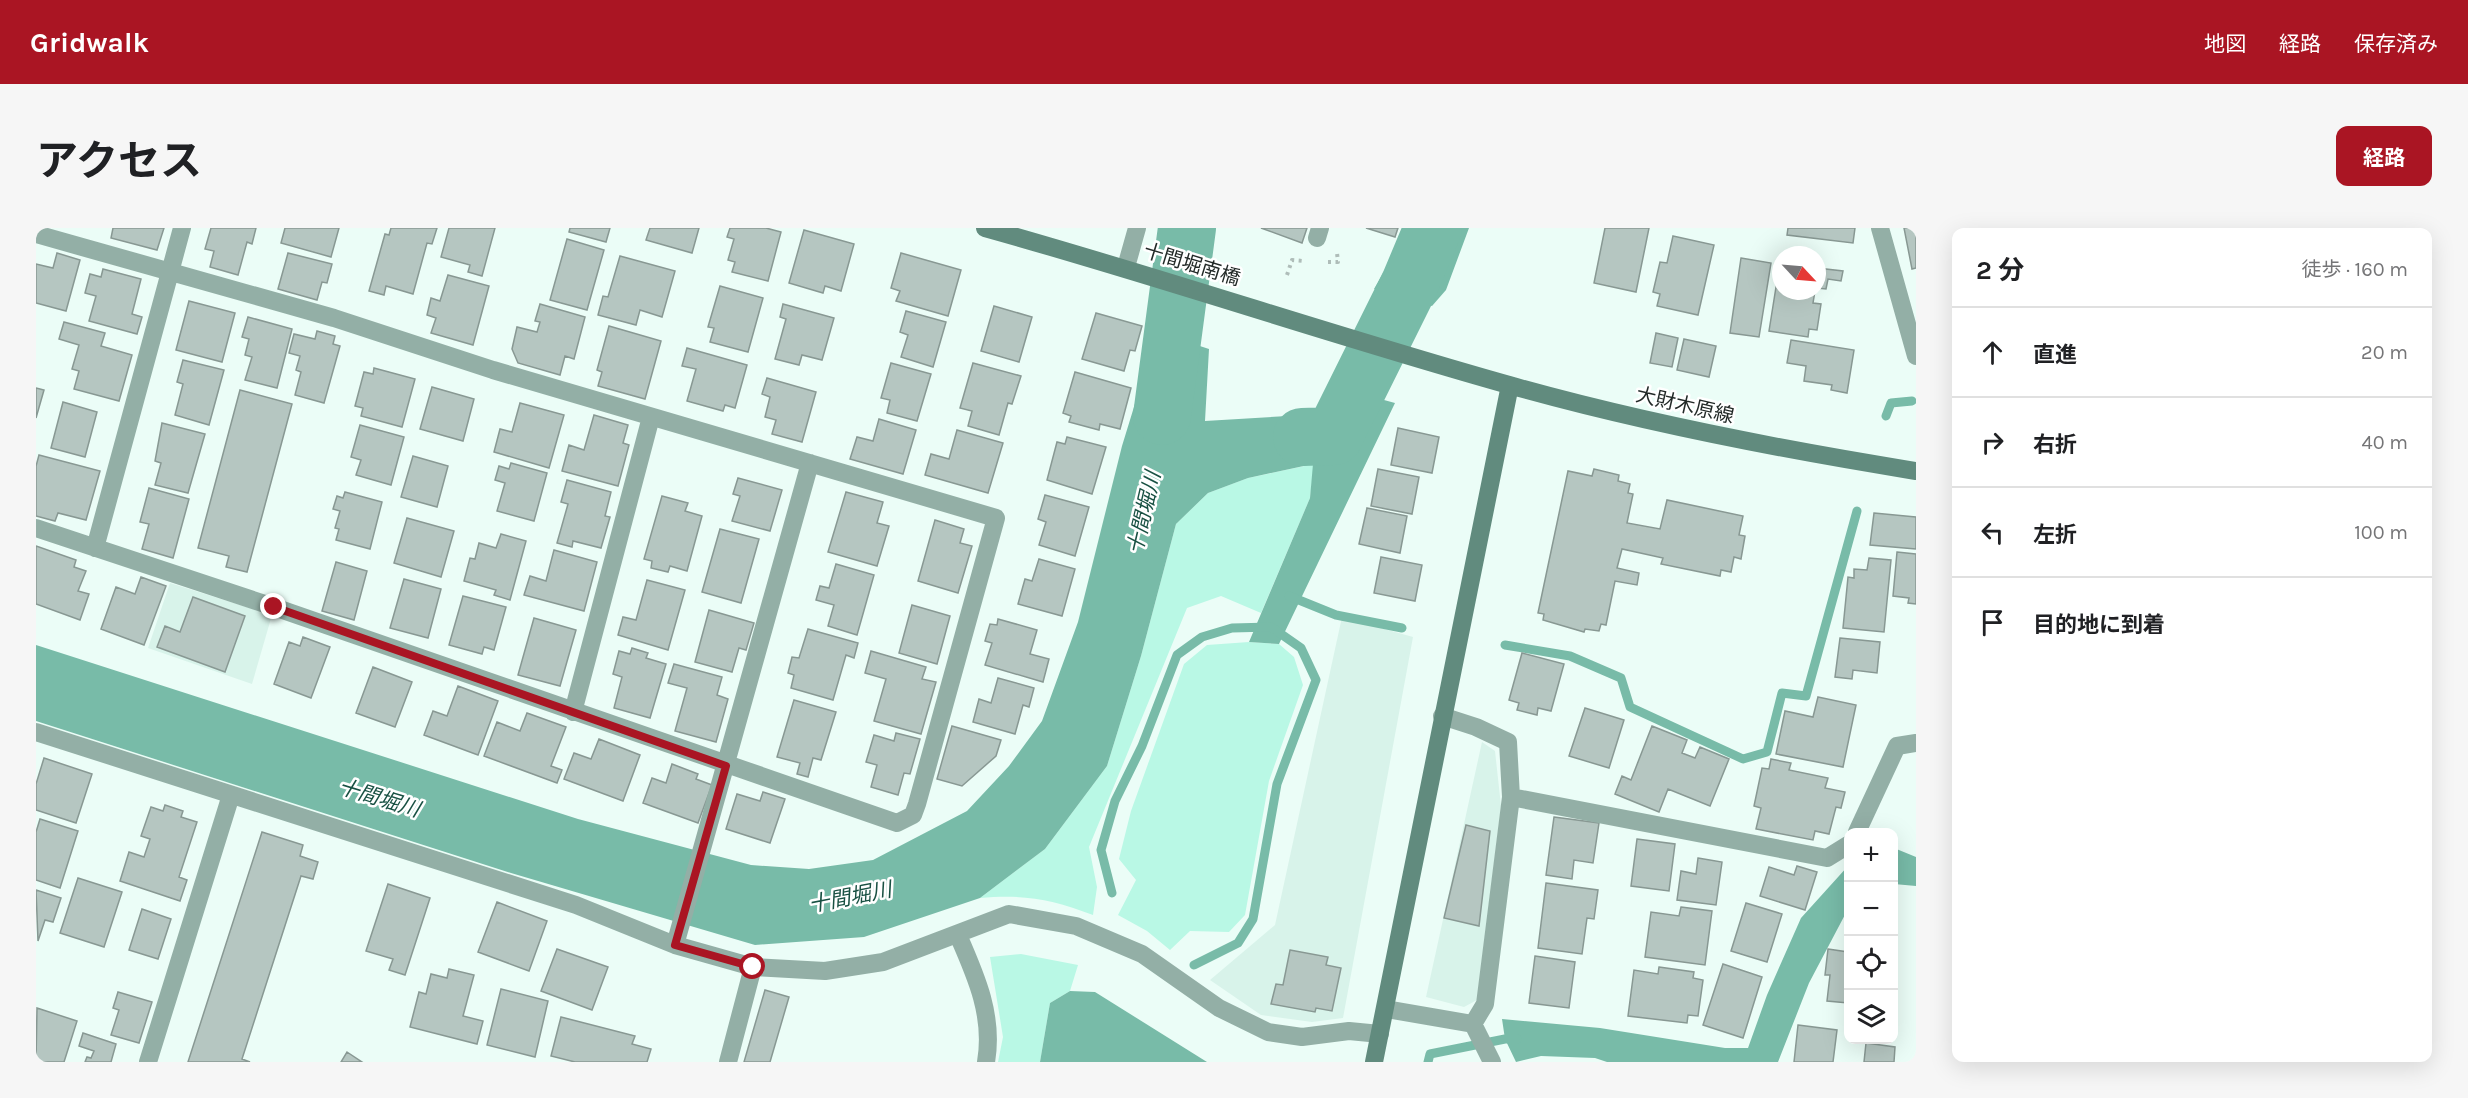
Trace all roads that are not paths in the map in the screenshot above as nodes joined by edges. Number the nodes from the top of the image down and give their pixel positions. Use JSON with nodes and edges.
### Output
{"nodes":[{"id":1,"x":182,"y":228,"type":"edge"},
{"id":2,"x":985,"y":228,"type":"edge"},
{"id":3,"x":1137,"y":228,"type":"edge"},
{"id":4,"x":1880,"y":228,"type":"edge"},
{"id":5,"x":36,"y":234,"type":"edge"},
{"id":6,"x":1125,"y":267,"type":"junction"},
{"id":7,"x":170,"y":273,"type":"junction"},
{"id":8,"x":1342,"y":334,"type":"joint"},
{"id":9,"x":1916,"y":356,"type":"edge"},
{"id":10,"x":1510,"y":385,"type":"junction"},
{"id":11,"x":651,"y":417,"type":"junction"},
{"id":12,"x":810,"y":463,"type":"junction"},
{"id":13,"x":1916,"y":471,"type":"edge"},
{"id":14,"x":36,"y":528,"type":"edge"},
{"id":15,"x":96,"y":548,"type":"junction"},
{"id":16,"x":573,"y":712,"type":"junction"},
{"id":17,"x":1442,"y":716,"type":"junction"},
{"id":18,"x":36,"y":732,"type":"edge"},
{"id":19,"x":1916,"y":743,"type":"edge"},
{"id":20,"x":726,"y":766,"type":"junction"},
{"id":21,"x":231,"y":795,"type":"junction"},
{"id":22,"x":1510,"y":797,"type":"junction"},
{"id":23,"x":1859,"y":828,"type":"edge"},
{"id":24,"x":1844,"y":847,"type":"edge"},
{"id":25,"x":958,"y":935,"type":"junction"},
{"id":26,"x":675,"y":945,"type":"junction"},
{"id":27,"x":753,"y":967,"type":"junction"},
{"id":28,"x":1386,"y":1009,"type":"junction"},
{"id":29,"x":1475,"y":1028,"type":"junction"},
{"id":30,"x":1380,"y":1034,"type":"junction"},
{"id":31,"x":1490,"y":1059,"type":"edge"},
{"id":32,"x":148,"y":1062,"type":"edge"},
{"id":33,"x":728,"y":1062,"type":"edge"},
{"id":34,"x":986,"y":1062,"type":"edge"},
{"id":35,"x":1374,"y":1062,"type":"edge"}],
"edges":[{"from":1,"to":7,"type":"street"},
{"from":2,"to":6,"type":"street"},
{"from":3,"to":6,"type":"street"},
{"from":4,"to":9,"type":"street"},
{"from":5,"to":7,"type":"street"},
{"from":6,"to":8,"type":"street","name":"十間堀南橋"},
{"from":7,"to":11,"type":"street"},
{"from":7,"to":15,"type":"street"},
{"from":8,"to":10,"type":"street","name":"大財木原線"},
{"from":10,"to":13,"type":"street","name":"大財木原線"},
{"from":10,"to":17,"type":"street"},
{"from":11,"to":12,"type":"street"},
{"from":11,"to":16,"type":"street"},
{"from":12,"to":20,"type":"street"},
{"from":12,"to":20,"type":"street"},
{"from":14,"to":15,"type":"street"},
{"from":15,"to":16,"type":"street"},
{"from":16,"to":20,"type":"street"},
{"from":17,"to":22,"type":"street"},
{"from":17,"to":28,"type":"street"},
{"from":18,"to":21,"type":"street"},
{"from":19,"to":23,"type":"street"},
{"from":20,"to":26,"type":"street"},
{"from":21,"to":26,"type":"street"},
{"from":21,"to":32,"type":"street"},
{"from":22,"to":24,"type":"street"},
{"from":22,"to":29,"type":"street"},
{"from":25,"to":27,"type":"street"},
{"from":25,"to":30,"type":"street"},
{"from":25,"to":34,"type":"street"},
{"from":26,"to":27,"type":"street"},
{"from":27,"to":33,"type":"street"},
{"from":28,"to":29,"type":"street"},
{"from":28,"to":30,"type":"street"},
{"from":29,"to":31,"type":"street"},
{"from":30,"to":35,"type":"street"}]}
